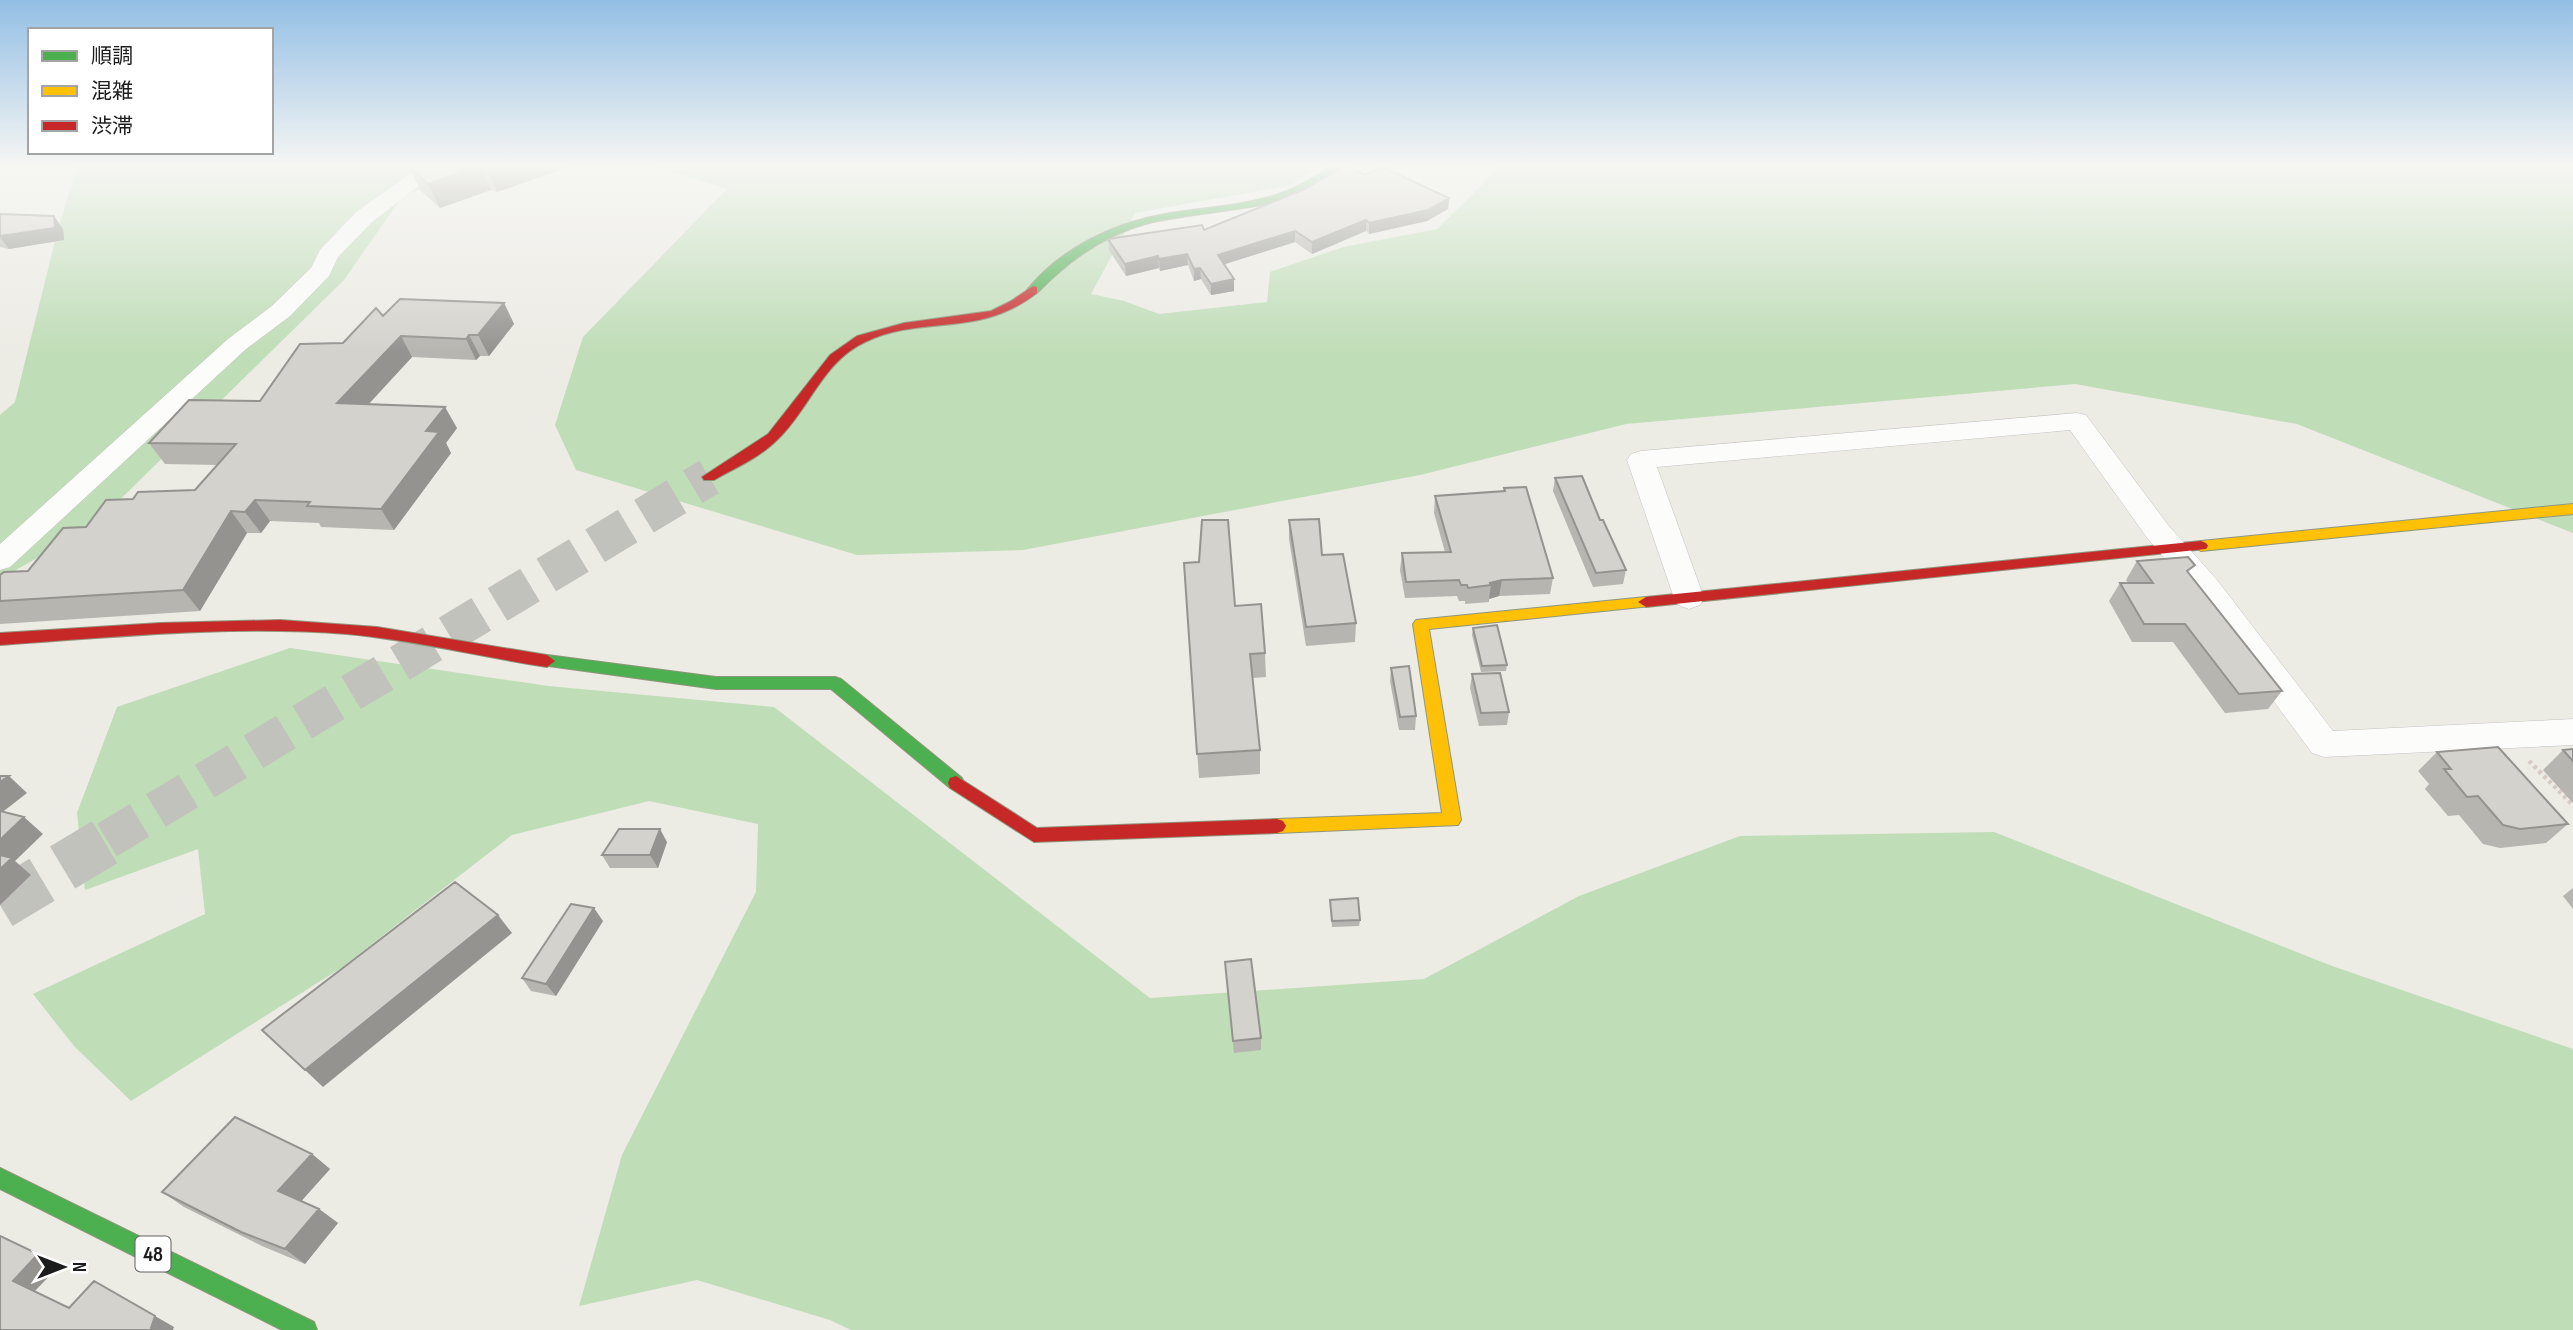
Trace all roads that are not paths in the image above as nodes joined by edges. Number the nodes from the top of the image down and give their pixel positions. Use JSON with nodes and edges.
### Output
{"nodes":[{"id":1,"x":354,"y":228,"type":"edge"},
{"id":2,"x":1125,"y":228,"type":"edge"},
{"id":3,"x":709,"y":477,"type":"tunnel mouth"},
{"id":4,"x":2573,"y":509,"type":"edge"},
{"id":5,"x":2174,"y":550,"type":"junction"},
{"id":6,"x":0,"y":560,"type":"edge"},
{"id":7,"x":1689,"y":598,"type":"junction"},
{"id":8,"x":0,"y":639,"type":"edge"},
{"id":9,"x":2573,"y":732,"type":"edge"},
{"id":10,"x":0,"y":1178,"type":"edge"},
{"id":11,"x":306,"y":1330,"type":"edge"}],
"edges":[{"from":1,"to":6,"type":"street"},
{"from":2,"to":3,"type":"street"},
{"from":4,"to":5,"type":"street"},
{"from":5,"to":7,"type":"street"},
{"from":5,"to":7,"type":"street"},
{"from":5,"to":9,"type":"street"},
{"from":7,"to":8,"type":"street"},
{"from":10,"to":11,"type":"street","number":"48"}]}
